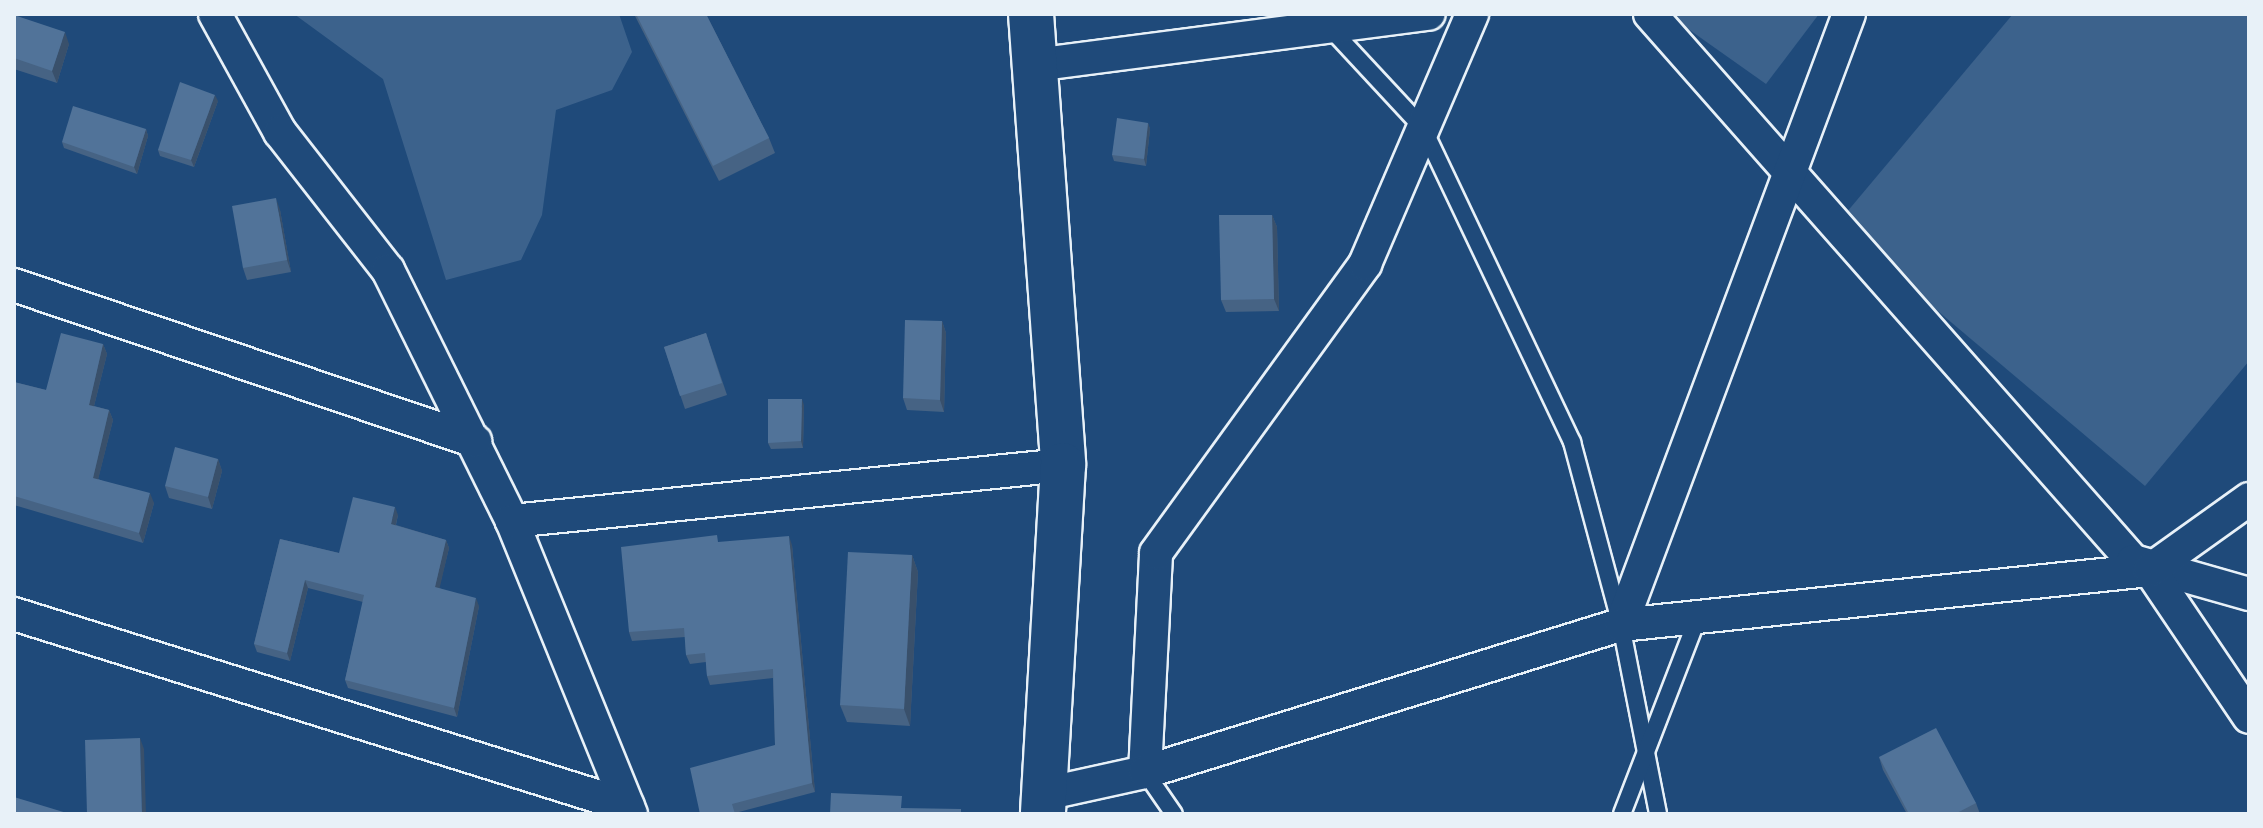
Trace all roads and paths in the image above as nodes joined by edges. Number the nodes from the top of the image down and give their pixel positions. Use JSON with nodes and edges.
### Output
{"nodes":[{"id":1,"x":215,"y":14,"type":"edge"},
{"id":2,"x":1031,"y":14,"type":"edge"},
{"id":3,"x":1429,"y":14,"type":"edge"},
{"id":4,"x":1472,"y":14,"type":"edge"},
{"id":5,"x":1650,"y":14,"type":"edge"},
{"id":6,"x":1849,"y":14,"type":"edge"},
{"id":7,"x":1329,"y":27,"type":"junction"},
{"id":8,"x":1034,"y":65,"type":"junction"},
{"id":9,"x":1423,"y":128,"type":"junction"},
{"id":10,"x":1790,"y":175,"type":"junction"},
{"id":11,"x":14,"y":285,"type":"edge"},
{"id":12,"x":475,"y":441,"type":"junction"},
{"id":13,"x":1063,"y":465,"type":"junction"},
{"id":14,"x":2249,"y":499,"type":"edge"},
{"id":15,"x":512,"y":521,"type":"junction"},
{"id":16,"x":2150,"y":570,"type":"junction"},
{"id":17,"x":2249,"y":594,"type":"edge"},
{"id":18,"x":14,"y":614,"type":"edge"},
{"id":19,"x":1697,"y":620,"type":"junction"},
{"id":20,"x":1621,"y":625,"type":"junction"},
{"id":21,"x":2249,"y":717,"type":"edge"},
{"id":22,"x":1645,"y":745,"type":"junction"},
{"id":23,"x":1145,"y":772,"type":"junction"},
{"id":24,"x":1044,"y":804,"type":"edge"},
{"id":25,"x":629,"y":810,"type":"edge"},
{"id":26,"x":1174,"y":814,"type":"edge"},
{"id":27,"x":1622,"y":814,"type":"edge"},
{"id":28,"x":1658,"y":814,"type":"edge"}],
"edges":[{"from":1,"to":12,"type":"street"},
{"from":2,"to":8,"type":"main road"},
{"from":3,"to":7,"type":"street"},
{"from":4,"to":9,"type":"street"},
{"from":5,"to":10,"type":"street"},
{"from":6,"to":10,"type":"street"},
{"from":7,"to":8,"type":"street"},
{"from":7,"to":9,"type":"lane"},
{"from":8,"to":13,"type":"main road"},
{"from":9,"to":20,"type":"lane"},
{"from":9,"to":23,"type":"street"},
{"from":10,"to":16,"type":"street"},
{"from":10,"to":20,"type":"street"},
{"from":11,"to":12,"type":"street"},
{"from":12,"to":15,"type":"street"},
{"from":13,"to":15,"type":"street"},
{"from":13,"to":24,"type":"main road"},
{"from":14,"to":16,"type":"street"},
{"from":15,"to":25,"type":"street"},
{"from":16,"to":17,"type":"street"},
{"from":16,"to":19,"type":"street"},
{"from":16,"to":21,"type":"street"},
{"from":18,"to":25,"type":"street"},
{"from":19,"to":20,"type":"street"},
{"from":19,"to":22,"type":"lane"},
{"from":20,"to":22,"type":"lane"},
{"from":20,"to":23,"type":"street"},
{"from":22,"to":27,"type":"lane"},
{"from":22,"to":28,"type":"lane"},
{"from":23,"to":24,"type":"street"},
{"from":23,"to":26,"type":"lane"}]}
